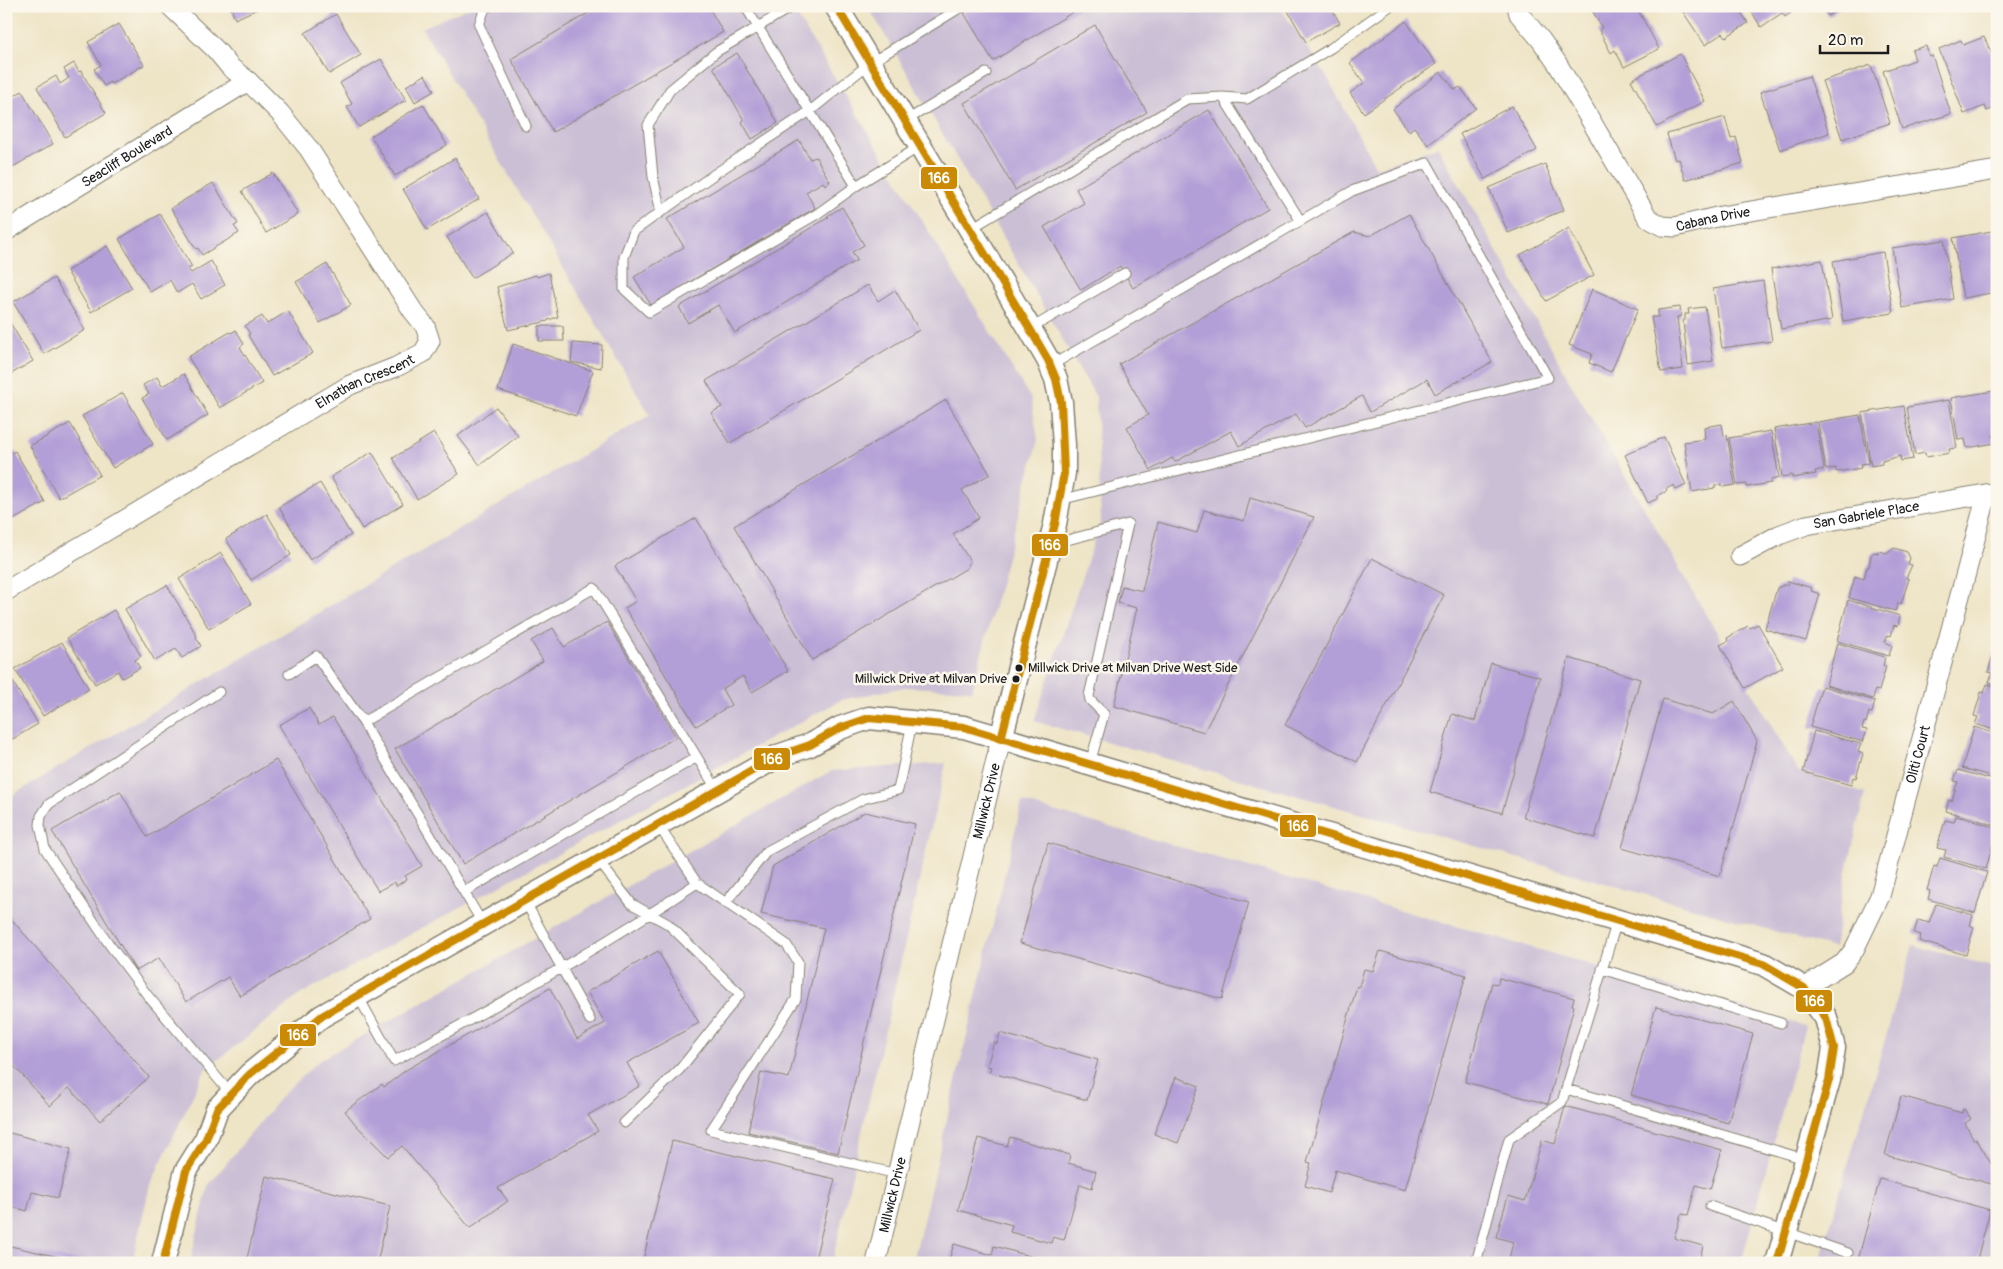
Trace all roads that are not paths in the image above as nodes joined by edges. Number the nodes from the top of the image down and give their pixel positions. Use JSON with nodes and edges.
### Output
{"nodes":[{"id":1,"x":170,"y":6,"type":"edge"},
{"id":2,"x":490,"y":6,"type":"edge"},
{"id":3,"x":745,"y":6,"type":"edge"},
{"id":4,"x":793,"y":6,"type":"edge"},
{"id":5,"x":836,"y":6,"type":"edge"},
{"id":6,"x":963,"y":6,"type":"edge"},
{"id":7,"x":1390,"y":6,"type":"edge"},
{"id":8,"x":1517,"y":6,"type":"edge"},
{"id":9,"x":758,"y":27,"type":"junction"},
{"id":10,"x":870,"y":63,"type":"junction"},
{"id":11,"x":986,"y":73,"type":"dead end"},
{"id":12,"x":248,"y":81,"type":"junction"},
{"id":13,"x":1223,"y":96,"type":"junction"},
{"id":14,"x":810,"y":111,"type":"junction"},
{"id":15,"x":905,"y":121,"type":"junction"},
{"id":16,"x":526,"y":126,"type":"dead end"},
{"id":17,"x":920,"y":146,"type":"junction"},
{"id":18,"x":1997,"y":170,"type":"edge"},
{"id":19,"x":856,"y":186,"type":"junction"},
{"id":20,"x":661,"y":212,"type":"junction"},
{"id":21,"x":1300,"y":220,"type":"junction"},
{"id":22,"x":970,"y":230,"type":"junction"},
{"id":23,"x":6,"y":231,"type":"edge"},
{"id":24,"x":1125,"y":273,"type":"dead end"},
{"id":25,"x":1030,"y":329,"type":"junction"},
{"id":26,"x":1050,"y":366,"type":"junction"},
{"id":27,"x":1992,"y":493,"type":"edge"},
{"id":28,"x":1059,"y":500,"type":"junction"},
{"id":29,"x":1050,"y":545,"type":"junction"},
{"id":30,"x":1740,"y":556,"type":"dead end"},
{"id":31,"x":6,"y":591,"type":"edge"},
{"id":32,"x":289,"y":674,"type":"dead end"},
{"id":33,"x":219,"y":692,"type":"dead end"},
{"id":34,"x":913,"y":720,"type":"junction"},
{"id":35,"x":362,"y":722,"type":"junction"},
{"id":36,"x":1001,"y":739,"type":"junction"},
{"id":37,"x":697,"y":757,"type":"junction"},
{"id":38,"x":1090,"y":765,"type":"junction"},
{"id":39,"x":717,"y":790,"type":"junction"},
{"id":40,"x":658,"y":824,"type":"junction"},
{"id":41,"x":597,"y":859,"type":"junction"},
{"id":42,"x":697,"y":883,"type":"junction"},
{"id":43,"x":464,"y":892,"type":"junction"},
{"id":44,"x":524,"y":901,"type":"junction"},
{"id":45,"x":726,"y":902,"type":"junction"},
{"id":46,"x":650,"y":915,"type":"junction"},
{"id":47,"x":1617,"y":921,"type":"junction"},
{"id":48,"x":483,"y":924,"type":"junction"},
{"id":49,"x":561,"y":967,"type":"junction"},
{"id":50,"x":1602,"y":969,"type":"junction"},
{"id":51,"x":1804,"y":988,"type":"junction"},
{"id":52,"x":358,"y":996,"type":"junction"},
{"id":53,"x":590,"y":1020,"type":"dead end"},
{"id":54,"x":1781,"y":1023,"type":"dead end"},
{"id":55,"x":1566,"y":1089,"type":"junction"},
{"id":56,"x":231,"y":1094,"type":"junction"},
{"id":57,"x":624,"y":1123,"type":"dead end"},
{"id":58,"x":1806,"y":1160,"type":"junction"},
{"id":59,"x":897,"y":1174,"type":"junction"},
{"id":60,"x":1710,"y":1206,"type":"dead end"},
{"id":61,"x":1786,"y":1232,"type":"junction"},
{"id":62,"x":1848,"y":1253,"type":"dead end"},
{"id":63,"x":163,"y":1263,"type":"edge"},
{"id":64,"x":876,"y":1263,"type":"edge"},
{"id":65,"x":1476,"y":1263,"type":"edge"},
{"id":66,"x":1777,"y":1263,"type":"edge"}],
"edges":[{"from":1,"to":12,"type":"street","name":"Elnathan Crescent"},
{"from":2,"to":16,"type":"lane"},
{"from":3,"to":9,"type":"lane"},
{"from":4,"to":9,"type":"lane"},
{"from":5,"to":10,"type":"street","name":"Millwick Drive"},
{"from":6,"to":10,"type":"lane"},
{"from":7,"to":13,"type":"lane"},
{"from":8,"to":18,"type":"street","name":"Cabana Drive"},
{"from":9,"to":14,"type":"lane"},
{"from":9,"to":20,"type":"lane"},
{"from":10,"to":14,"type":"lane"},
{"from":10,"to":15,"type":"street","name":"Millwick Drive"},
{"from":11,"to":15,"type":"lane"},
{"from":12,"to":23,"type":"street","name":"Seacliff Boulevard"},
{"from":12,"to":31,"type":"street","name":"Elnathan Crescent"},
{"from":13,"to":21,"type":"lane"},
{"from":13,"to":22,"type":"lane"},
{"from":14,"to":19,"type":"lane"},
{"from":14,"to":20,"type":"lane"},
{"from":15,"to":17,"type":"street","name":"Millwick Drive"},
{"from":17,"to":19,"type":"lane"},
{"from":17,"to":22,"type":"street","name":"Millwick Drive"},
{"from":19,"to":20,"type":"lane"},
{"from":21,"to":26,"type":"lane"},
{"from":21,"to":28,"type":"lane"},
{"from":22,"to":25,"type":"street","name":"Millwick Drive"},
{"from":24,"to":25,"type":"lane"},
{"from":25,"to":26,"type":"street","name":"Millwick Drive"},
{"from":26,"to":28,"type":"street","name":"Millwick Drive"},
{"from":27,"to":30,"type":"street","name":"San Gabriele Place"},
{"from":27,"to":51,"type":"street","name":"Oliti Court"},
{"from":28,"to":29,"type":"street","name":"Millwick Drive"},
{"from":29,"to":36,"type":"street","name":"Millwick Drive"},
{"from":29,"to":38,"type":"lane"},
{"from":32,"to":35,"type":"lane"},
{"from":33,"to":56,"type":"lane"},
{"from":34,"to":36,"type":"street"},
{"from":34,"to":39,"type":"street"},
{"from":34,"to":45,"type":"lane"},
{"from":35,"to":37,"type":"lane"},
{"from":35,"to":43,"type":"lane"},
{"from":36,"to":38,"type":"street"},
{"from":36,"to":59,"type":"street","name":"Millwick Drive"},
{"from":37,"to":39,"type":"lane"},
{"from":37,"to":43,"type":"lane"},
{"from":38,"to":47,"type":"street"},
{"from":39,"to":40,"type":"street"},
{"from":40,"to":41,"type":"street"},
{"from":40,"to":42,"type":"lane"},
{"from":41,"to":44,"type":"street"},
{"from":41,"to":46,"type":"lane"},
{"from":42,"to":45,"type":"lane"},
{"from":42,"to":46,"type":"lane"},
{"from":43,"to":48,"type":"lane"},
{"from":44,"to":48,"type":"street"},
{"from":44,"to":49,"type":"lane"},
{"from":45,"to":59,"type":"lane"},
{"from":46,"to":49,"type":"lane"},
{"from":46,"to":57,"type":"lane"},
{"from":47,"to":50,"type":"lane"},
{"from":47,"to":51,"type":"street"},
{"from":48,"to":52,"type":"street"},
{"from":49,"to":52,"type":"lane"},
{"from":49,"to":53,"type":"lane"},
{"from":50,"to":54,"type":"lane"},
{"from":50,"to":55,"type":"lane"},
{"from":51,"to":58,"type":"street"},
{"from":52,"to":56,"type":"street"},
{"from":55,"to":58,"type":"lane"},
{"from":55,"to":65,"type":"lane"},
{"from":56,"to":63,"type":"street"},
{"from":58,"to":61,"type":"street"},
{"from":59,"to":64,"type":"street","name":"Millwick Drive"},
{"from":60,"to":61,"type":"lane"},
{"from":61,"to":62,"type":"lane"},
{"from":61,"to":66,"type":"street"}]}
